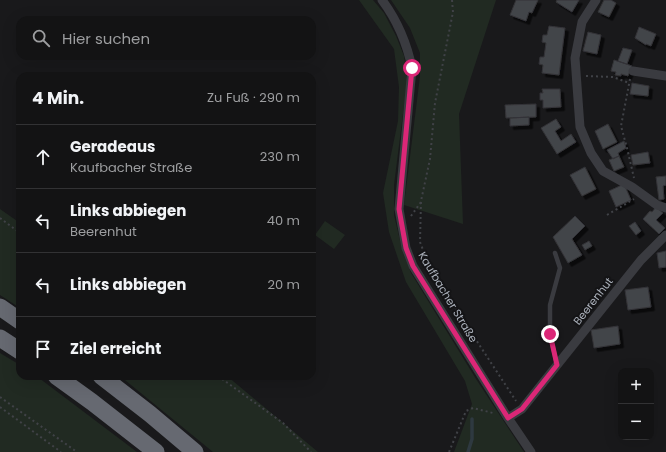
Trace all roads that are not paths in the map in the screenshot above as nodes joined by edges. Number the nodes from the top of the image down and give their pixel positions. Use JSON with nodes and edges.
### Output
{"nodes":[{"id":1,"x":382,"y":0,"type":"edge"},
{"id":2,"x":596,"y":0,"type":"edge"},
{"id":3,"x":633,"y":71,"type":"road end"},
{"id":4,"x":666,"y":76,"type":"edge"},
{"id":5,"x":666,"y":208,"type":"edge"},
{"id":6,"x":666,"y":234,"type":"edge"},
{"id":7,"x":555,"y":253,"type":"dead end"},
{"id":8,"x":0,"y":307,"type":"edge"},
{"id":9,"x":16,"y":318,"type":"edge"},
{"id":10,"x":0,"y":338,"type":"edge"},
{"id":11,"x":16,"y":348,"type":"edge"},
{"id":12,"x":557,"y":365,"type":"junction"},
{"id":13,"x":62,"y":380,"type":"edge"},
{"id":14,"x":106,"y":380,"type":"edge"},
{"id":15,"x":508,"y":418,"type":"junction"},
{"id":16,"x":156,"y":452,"type":"edge"},
{"id":17,"x":195,"y":452,"type":"edge"},
{"id":18,"x":531,"y":452,"type":"edge"}],
"edges":[{"from":1,"to":15,"type":"street","name":"Kaufbacher Straße"},
{"from":2,"to":5,"type":"street"},
{"from":3,"to":4,"type":"street"},
{"from":6,"to":12,"type":"street","name":"Beerenhut"},
{"from":7,"to":12,"type":"lane"},
{"from":8,"to":9,"type":"highway"},
{"from":10,"to":11,"type":"highway"},
{"from":12,"to":15,"type":"street","name":"Beerenhut"},
{"from":13,"to":16,"type":"highway"},
{"from":14,"to":17,"type":"highway"},
{"from":15,"to":18,"type":"street","name":"Kaufbacher Straße"}]}
